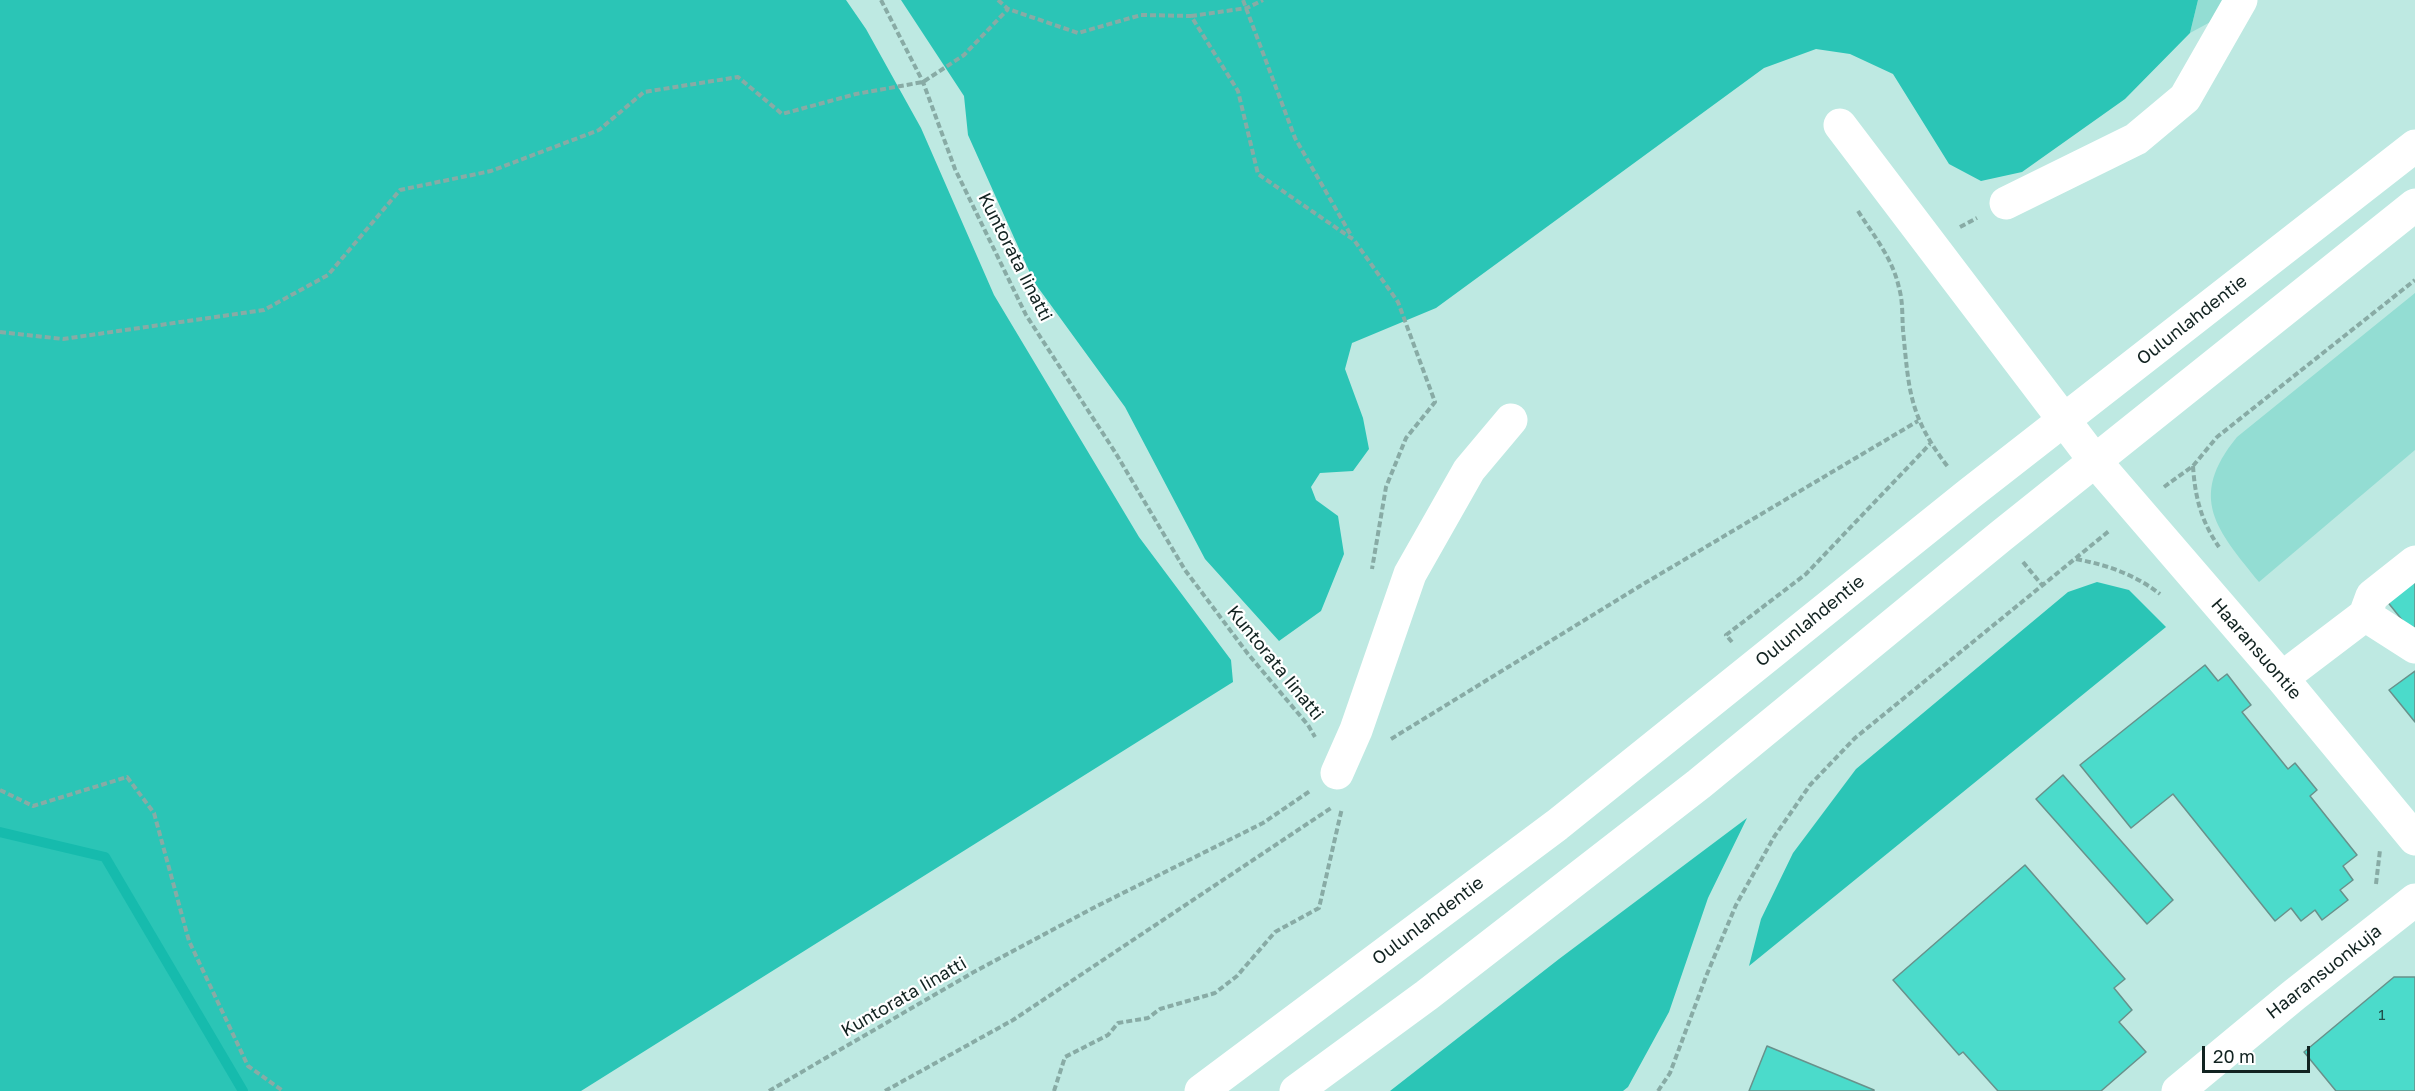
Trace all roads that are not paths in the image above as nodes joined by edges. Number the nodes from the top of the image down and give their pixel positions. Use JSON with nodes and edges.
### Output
{"nodes":[{"id":1,"x":2241,"y":0,"type":"edge"},
{"id":2,"x":1840,"y":125,"type":"dead end"},
{"id":3,"x":2415,"y":146,"type":"edge"},
{"id":4,"x":2006,"y":203,"type":"road end"},
{"id":5,"x":2415,"y":205,"type":"edge"},
{"id":6,"x":1511,"y":420,"type":"dead end"},
{"id":7,"x":2062,"y":421,"type":"junction"},
{"id":8,"x":2095,"y":461,"type":"junction"},
{"id":9,"x":2415,"y":562,"type":"edge"},
{"id":10,"x":2365,"y":615,"type":"junction"},
{"id":11,"x":2415,"y":647,"type":"edge"},
{"id":12,"x":2282,"y":678,"type":"junction"},
{"id":13,"x":1337,"y":773,"type":"road end"},
{"id":14,"x":2415,"y":839,"type":"edge"},
{"id":15,"x":2415,"y":900,"type":"edge"},
{"id":16,"x":1201,"y":1091,"type":"edge"},
{"id":17,"x":1296,"y":1091,"type":"edge"},
{"id":18,"x":2178,"y":1091,"type":"edge"}],
"edges":[{"from":1,"to":4,"type":"main road"},
{"from":2,"to":7,"type":"main road","name":"Haaransuontie"},
{"from":3,"to":7,"type":"main road","name":"Oulunlahdentie"},
{"from":5,"to":8,"type":"main road"},
{"from":6,"to":13,"type":"main road"},
{"from":7,"to":8,"type":"main road","name":"Haaransuontie"},
{"from":7,"to":16,"type":"main road","name":"Oulunlahdentie"},
{"from":8,"to":12,"type":"main road","name":"Haaransuontie"},
{"from":8,"to":17,"type":"main road"},
{"from":9,"to":10,"type":"main road"},
{"from":10,"to":11,"type":"main road"},
{"from":10,"to":12,"type":"main road"},
{"from":12,"to":14,"type":"main road","name":"Haaransuontie"},
{"from":15,"to":18,"type":"main road","name":"Haaransuonkuja"}]}
